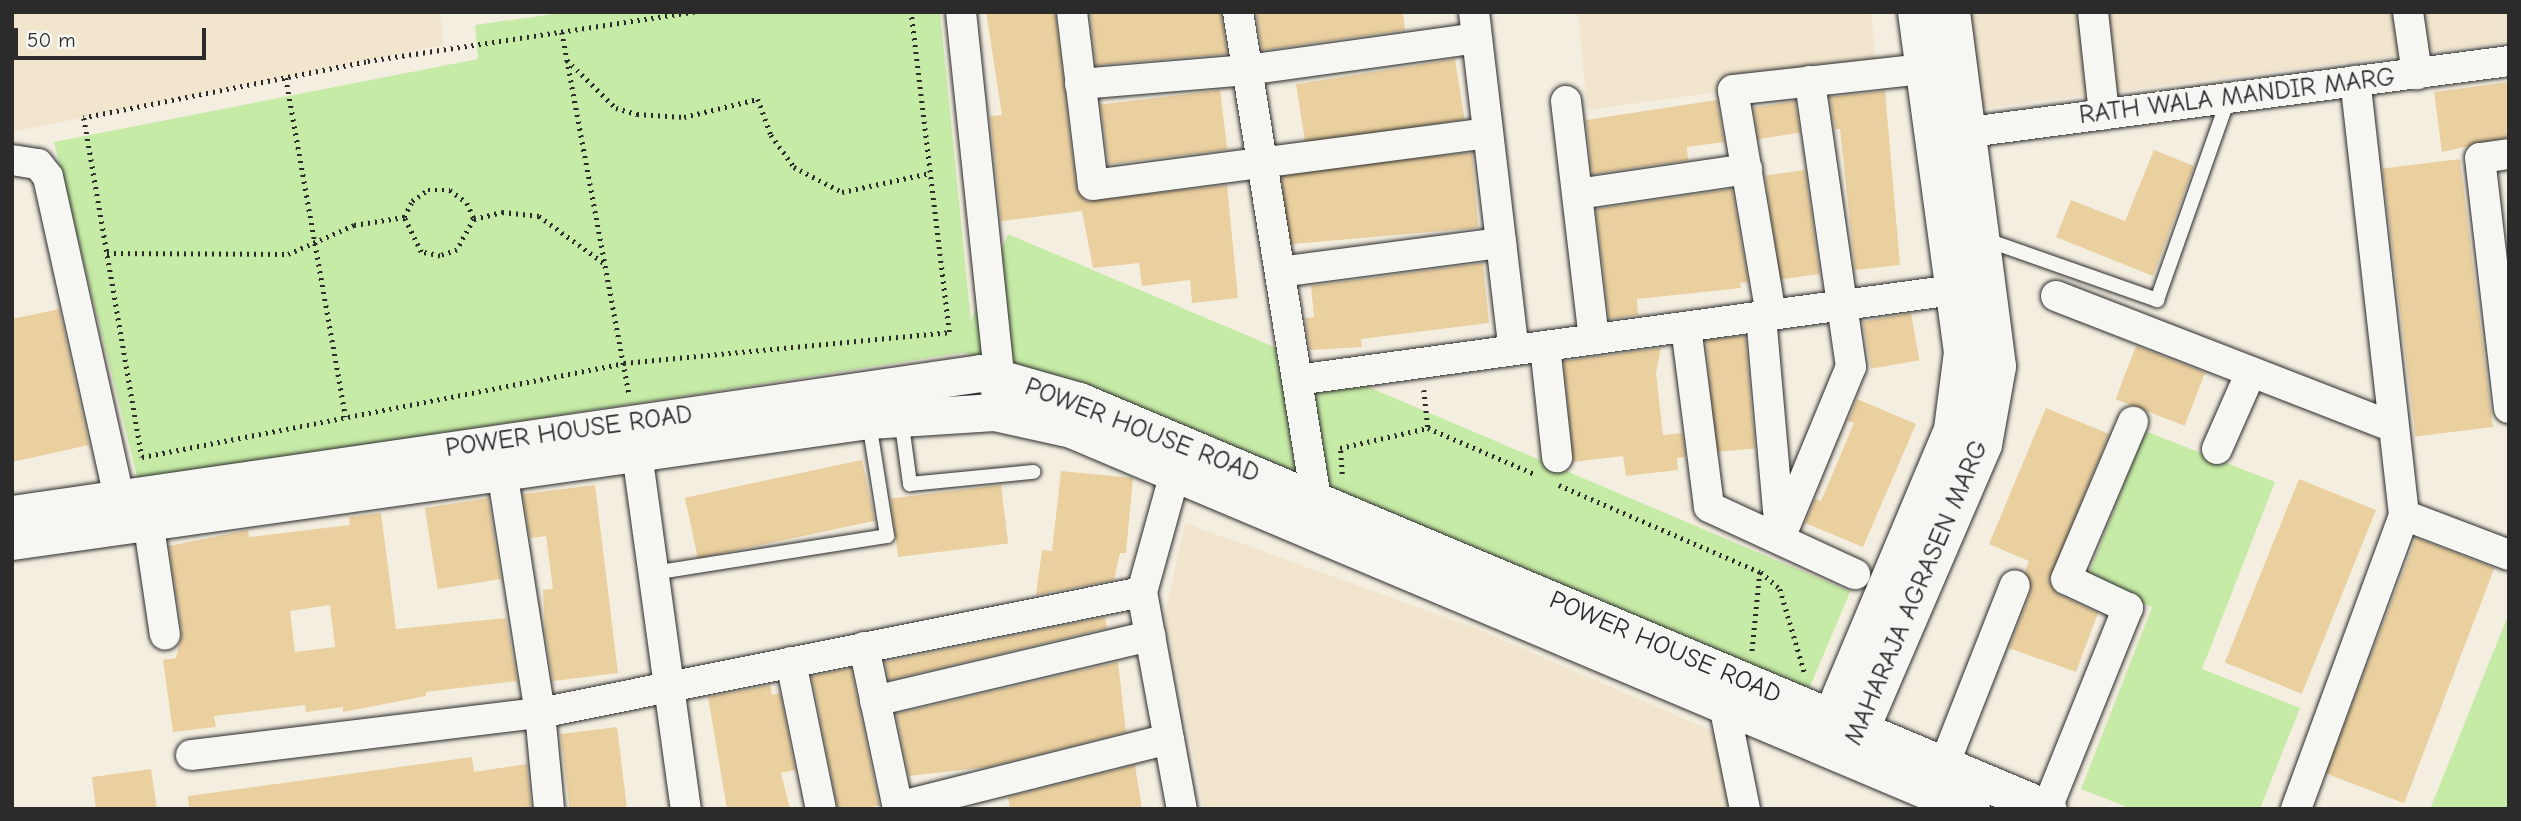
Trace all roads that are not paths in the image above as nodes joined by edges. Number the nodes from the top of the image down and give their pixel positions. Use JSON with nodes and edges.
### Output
{"nodes":[{"id":1,"x":961,"y":12,"type":"edge"},
{"id":2,"x":1072,"y":12,"type":"edge"},
{"id":3,"x":1238,"y":12,"type":"edge"},
{"id":4,"x":1916,"y":12,"type":"edge"},
{"id":5,"x":1951,"y":12,"type":"edge"},
{"id":6,"x":2093,"y":12,"type":"edge"},
{"id":7,"x":2408,"y":12,"type":"edge"},
{"id":8,"x":1475,"y":25,"type":"edge"},
{"id":9,"x":2509,"y":61,"type":"edge"},
{"id":10,"x":1923,"y":69,"type":"junction"},
{"id":11,"x":1247,"y":71,"type":"junction"},
{"id":12,"x":2417,"y":74,"type":"junction"},
{"id":13,"x":2355,"y":81,"type":"junction"},
{"id":14,"x":1810,"y":82,"type":"junction"},
{"id":15,"x":1080,"y":83,"type":"junction"},
{"id":16,"x":2229,"y":97,"type":"junction"},
{"id":17,"x":1566,"y":102,"type":"dead end"},
{"id":18,"x":2104,"y":114,"type":"junction"},
{"id":19,"x":1488,"y":133,"type":"junction"},
{"id":20,"x":1949,"y":134,"type":"junction"},
{"id":21,"x":2509,"y":154,"type":"edge"},
{"id":22,"x":12,"y":160,"type":"edge"},
{"id":23,"x":1261,"y":160,"type":"junction"},
{"id":24,"x":1747,"y":169,"type":"junction"},
{"id":25,"x":1578,"y":194,"type":"junction"},
{"id":26,"x":1980,"y":237,"type":"junction"},
{"id":27,"x":1501,"y":243,"type":"junction"},
{"id":28,"x":1280,"y":272,"type":"junction"},
{"id":29,"x":1953,"y":290,"type":"junction"},
{"id":30,"x":2056,"y":296,"type":"dead end"},
{"id":31,"x":1839,"y":306,"type":"junction"},
{"id":32,"x":1766,"y":316,"type":"junction"},
{"id":33,"x":1686,"y":327,"type":"junction"},
{"id":34,"x":1594,"y":339,"type":"junction"},
{"id":35,"x":1545,"y":346,"type":"junction"},
{"id":36,"x":1514,"y":350,"type":"junction"},
{"id":37,"x":2251,"y":372,"type":"junction"},
{"id":38,"x":944,"y":375,"type":"junction"},
{"id":39,"x":999,"y":376,"type":"junction"},
{"id":40,"x":1297,"y":380,"type":"junction"},
{"id":41,"x":2508,"y":396,"type":"edge"},
{"id":42,"x":994,"y":412,"type":"junction"},
{"id":43,"x":944,"y":414,"type":"junction"},
{"id":44,"x":885,"y":419,"type":"junction"},
{"id":45,"x":2133,"y":422,"type":"dead end"},
{"id":46,"x":2394,"y":427,"type":"junction"},
{"id":47,"x":635,"y":438,"type":"junction"},
{"id":48,"x":2217,"y":449,"type":"dead end"},
{"id":49,"x":502,"y":471,"type":"junction"},
{"id":50,"x":1033,"y":472,"type":"dead end"},
{"id":51,"x":1175,"y":473,"type":"junction"},
{"id":52,"x":1552,"y":473,"type":"road end"},
{"id":53,"x":1331,"y":507,"type":"junction"},
{"id":54,"x":135,"y":509,"type":"junction"},
{"id":55,"x":12,"y":514,"type":"edge"},
{"id":56,"x":2404,"y":515,"type":"junction"},
{"id":57,"x":1780,"y":538,"type":"junction"},
{"id":58,"x":12,"y":541,"type":"edge"},
{"id":59,"x":2509,"y":555,"type":"edge"},
{"id":60,"x":653,"y":573,"type":"junction"},
{"id":61,"x":1856,"y":573,"type":"dead end"},
{"id":62,"x":2015,"y":585,"type":"dead end"},
{"id":63,"x":1142,"y":592,"type":"junction"},
{"id":64,"x":165,"y":635,"type":"dead end"},
{"id":65,"x":1150,"y":636,"type":"junction"},
{"id":66,"x":864,"y":647,"type":"junction"},
{"id":67,"x":791,"y":662,"type":"junction"},
{"id":68,"x":669,"y":687,"type":"junction"},
{"id":69,"x":1734,"y":688,"type":"junction"},
{"id":70,"x":875,"y":701,"type":"junction"},
{"id":71,"x":540,"y":713,"type":"junction"},
{"id":72,"x":1835,"y":732,"type":"junction"},
{"id":73,"x":1169,"y":739,"type":"junction"},
{"id":74,"x":191,"y":755,"type":"dead end"},
{"id":75,"x":1944,"y":765,"type":"junction"},
{"id":76,"x":898,"y":808,"type":"edge"},
{"id":77,"x":2048,"y":808,"type":"edge"},
{"id":78,"x":549,"y":809,"type":"edge"},
{"id":79,"x":686,"y":809,"type":"edge"},
{"id":80,"x":821,"y":809,"type":"edge"},
{"id":81,"x":1182,"y":809,"type":"edge"},
{"id":82,"x":1745,"y":809,"type":"edge"},
{"id":83,"x":1970,"y":809,"type":"edge"},
{"id":84,"x":2295,"y":809,"type":"edge"}],
"edges":[{"from":1,"to":39,"type":"street"},
{"from":2,"to":15,"type":"street"},
{"from":3,"to":11,"type":"street"},
{"from":4,"to":10,"type":"street","name":"MAHARAJA AGRASEN MARG"},
{"from":5,"to":20,"type":"street","name":"MAHARAJA AGRASEN MARG"},
{"from":6,"to":18,"type":"street"},
{"from":7,"to":12,"type":"street"},
{"from":8,"to":11,"type":"street"},
{"from":8,"to":19,"type":"street"},
{"from":9,"to":12,"type":"street","name":"RATH WALA MANDIR MARG"},
{"from":10,"to":14,"type":"street"},
{"from":10,"to":20,"type":"street","name":"MAHARAJA AGRASEN MARG"},
{"from":11,"to":15,"type":"street"},
{"from":11,"to":23,"type":"street"},
{"from":12,"to":13,"type":"street","name":"RATH WALA MANDIR MARG"},
{"from":13,"to":16,"type":"street","name":"RATH WALA MANDIR MARG"},
{"from":13,"to":46,"type":"street"},
{"from":14,"to":24,"type":"street"},
{"from":14,"to":31,"type":"street"},
{"from":15,"to":23,"type":"street"},
{"from":16,"to":18,"type":"street","name":"RATH WALA MANDIR MARG"},
{"from":16,"to":26,"type":"lane"},
{"from":17,"to":25,"type":"street"},
{"from":18,"to":20,"type":"street","name":"RATH WALA MANDIR MARG"},
{"from":19,"to":23,"type":"street"},
{"from":19,"to":27,"type":"street"},
{"from":20,"to":26,"type":"street","name":"MAHARAJA AGRASEN MARG"},
{"from":20,"to":29,"type":"street","name":"MAHARAJA AGRASEN MARG"},
{"from":21,"to":41,"type":"street"},
{"from":22,"to":54,"type":"street"},
{"from":23,"to":28,"type":"street"},
{"from":24,"to":25,"type":"street"},
{"from":24,"to":32,"type":"street"},
{"from":25,"to":34,"type":"street"},
{"from":26,"to":72,"type":"street","name":"MAHARAJA AGRASEN MARG"},
{"from":27,"to":28,"type":"street"},
{"from":27,"to":36,"type":"street"},
{"from":28,"to":40,"type":"street"},
{"from":29,"to":31,"type":"street"},
{"from":29,"to":72,"type":"street","name":"MAHARAJA AGRASEN MARG"},
{"from":30,"to":37,"type":"street"},
{"from":31,"to":32,"type":"street"},
{"from":31,"to":57,"type":"street"},
{"from":32,"to":33,"type":"street"},
{"from":32,"to":57,"type":"street"},
{"from":33,"to":34,"type":"street"},
{"from":33,"to":57,"type":"street"},
{"from":34,"to":35,"type":"street"},
{"from":35,"to":36,"type":"street"},
{"from":35,"to":52,"type":"street"},
{"from":36,"to":40,"type":"street"},
{"from":37,"to":46,"type":"street"},
{"from":37,"to":48,"type":"street"},
{"from":38,"to":39,"type":"street","name":"POWER HOUSE ROAD"},
{"from":38,"to":43,"type":"street"},
{"from":38,"to":47,"type":"street","name":"POWER HOUSE ROAD"},
{"from":39,"to":42,"type":"street"},
{"from":39,"to":53,"type":"street","name":"POWER HOUSE ROAD"},
{"from":40,"to":53,"type":"street"},
{"from":42,"to":43,"type":"street","name":"POWER HOUSE ROAD"},
{"from":42,"to":51,"type":"street","name":"POWER HOUSE ROAD"},
{"from":43,"to":44,"type":"street","name":"POWER HOUSE ROAD"},
{"from":44,"to":47,"type":"street","name":"POWER HOUSE ROAD"},
{"from":44,"to":50,"type":"lane"},
{"from":44,"to":60,"type":"lane"},
{"from":45,"to":77,"type":"street"},
{"from":46,"to":56,"type":"street"},
{"from":47,"to":49,"type":"street","name":"POWER HOUSE ROAD"},
{"from":47,"to":54,"type":"street","name":"POWER HOUSE ROAD"},
{"from":47,"to":60,"type":"street"},
{"from":49,"to":54,"type":"street","name":"POWER HOUSE ROAD"},
{"from":49,"to":71,"type":"street"},
{"from":51,"to":63,"type":"street"},
{"from":51,"to":69,"type":"street","name":"POWER HOUSE ROAD"},
{"from":53,"to":69,"type":"street","name":"POWER HOUSE ROAD"},
{"from":54,"to":55,"type":"street","name":"POWER HOUSE ROAD"},
{"from":54,"to":58,"type":"street","name":"POWER HOUSE ROAD"},
{"from":54,"to":64,"type":"street"},
{"from":56,"to":59,"type":"street"},
{"from":56,"to":84,"type":"street"},
{"from":57,"to":61,"type":"street"},
{"from":60,"to":68,"type":"street"},
{"from":62,"to":75,"type":"street"},
{"from":63,"to":65,"type":"street"},
{"from":63,"to":66,"type":"street"},
{"from":65,"to":70,"type":"street"},
{"from":65,"to":73,"type":"street"},
{"from":66,"to":67,"type":"street"},
{"from":66,"to":70,"type":"street"},
{"from":67,"to":68,"type":"street"},
{"from":67,"to":80,"type":"street"},
{"from":68,"to":71,"type":"street"},
{"from":68,"to":79,"type":"street"},
{"from":69,"to":72,"type":"street","name":"POWER HOUSE ROAD"},
{"from":69,"to":82,"type":"street"},
{"from":70,"to":76,"type":"street"},
{"from":71,"to":74,"type":"street"},
{"from":71,"to":78,"type":"street"},
{"from":72,"to":75,"type":"street","name":"POWER HOUSE ROAD"},
{"from":72,"to":83,"type":"street","name":"POWER HOUSE ROAD"},
{"from":73,"to":76,"type":"street"},
{"from":73,"to":81,"type":"street"},
{"from":75,"to":77,"type":"street","name":"POWER HOUSE ROAD"}]}
